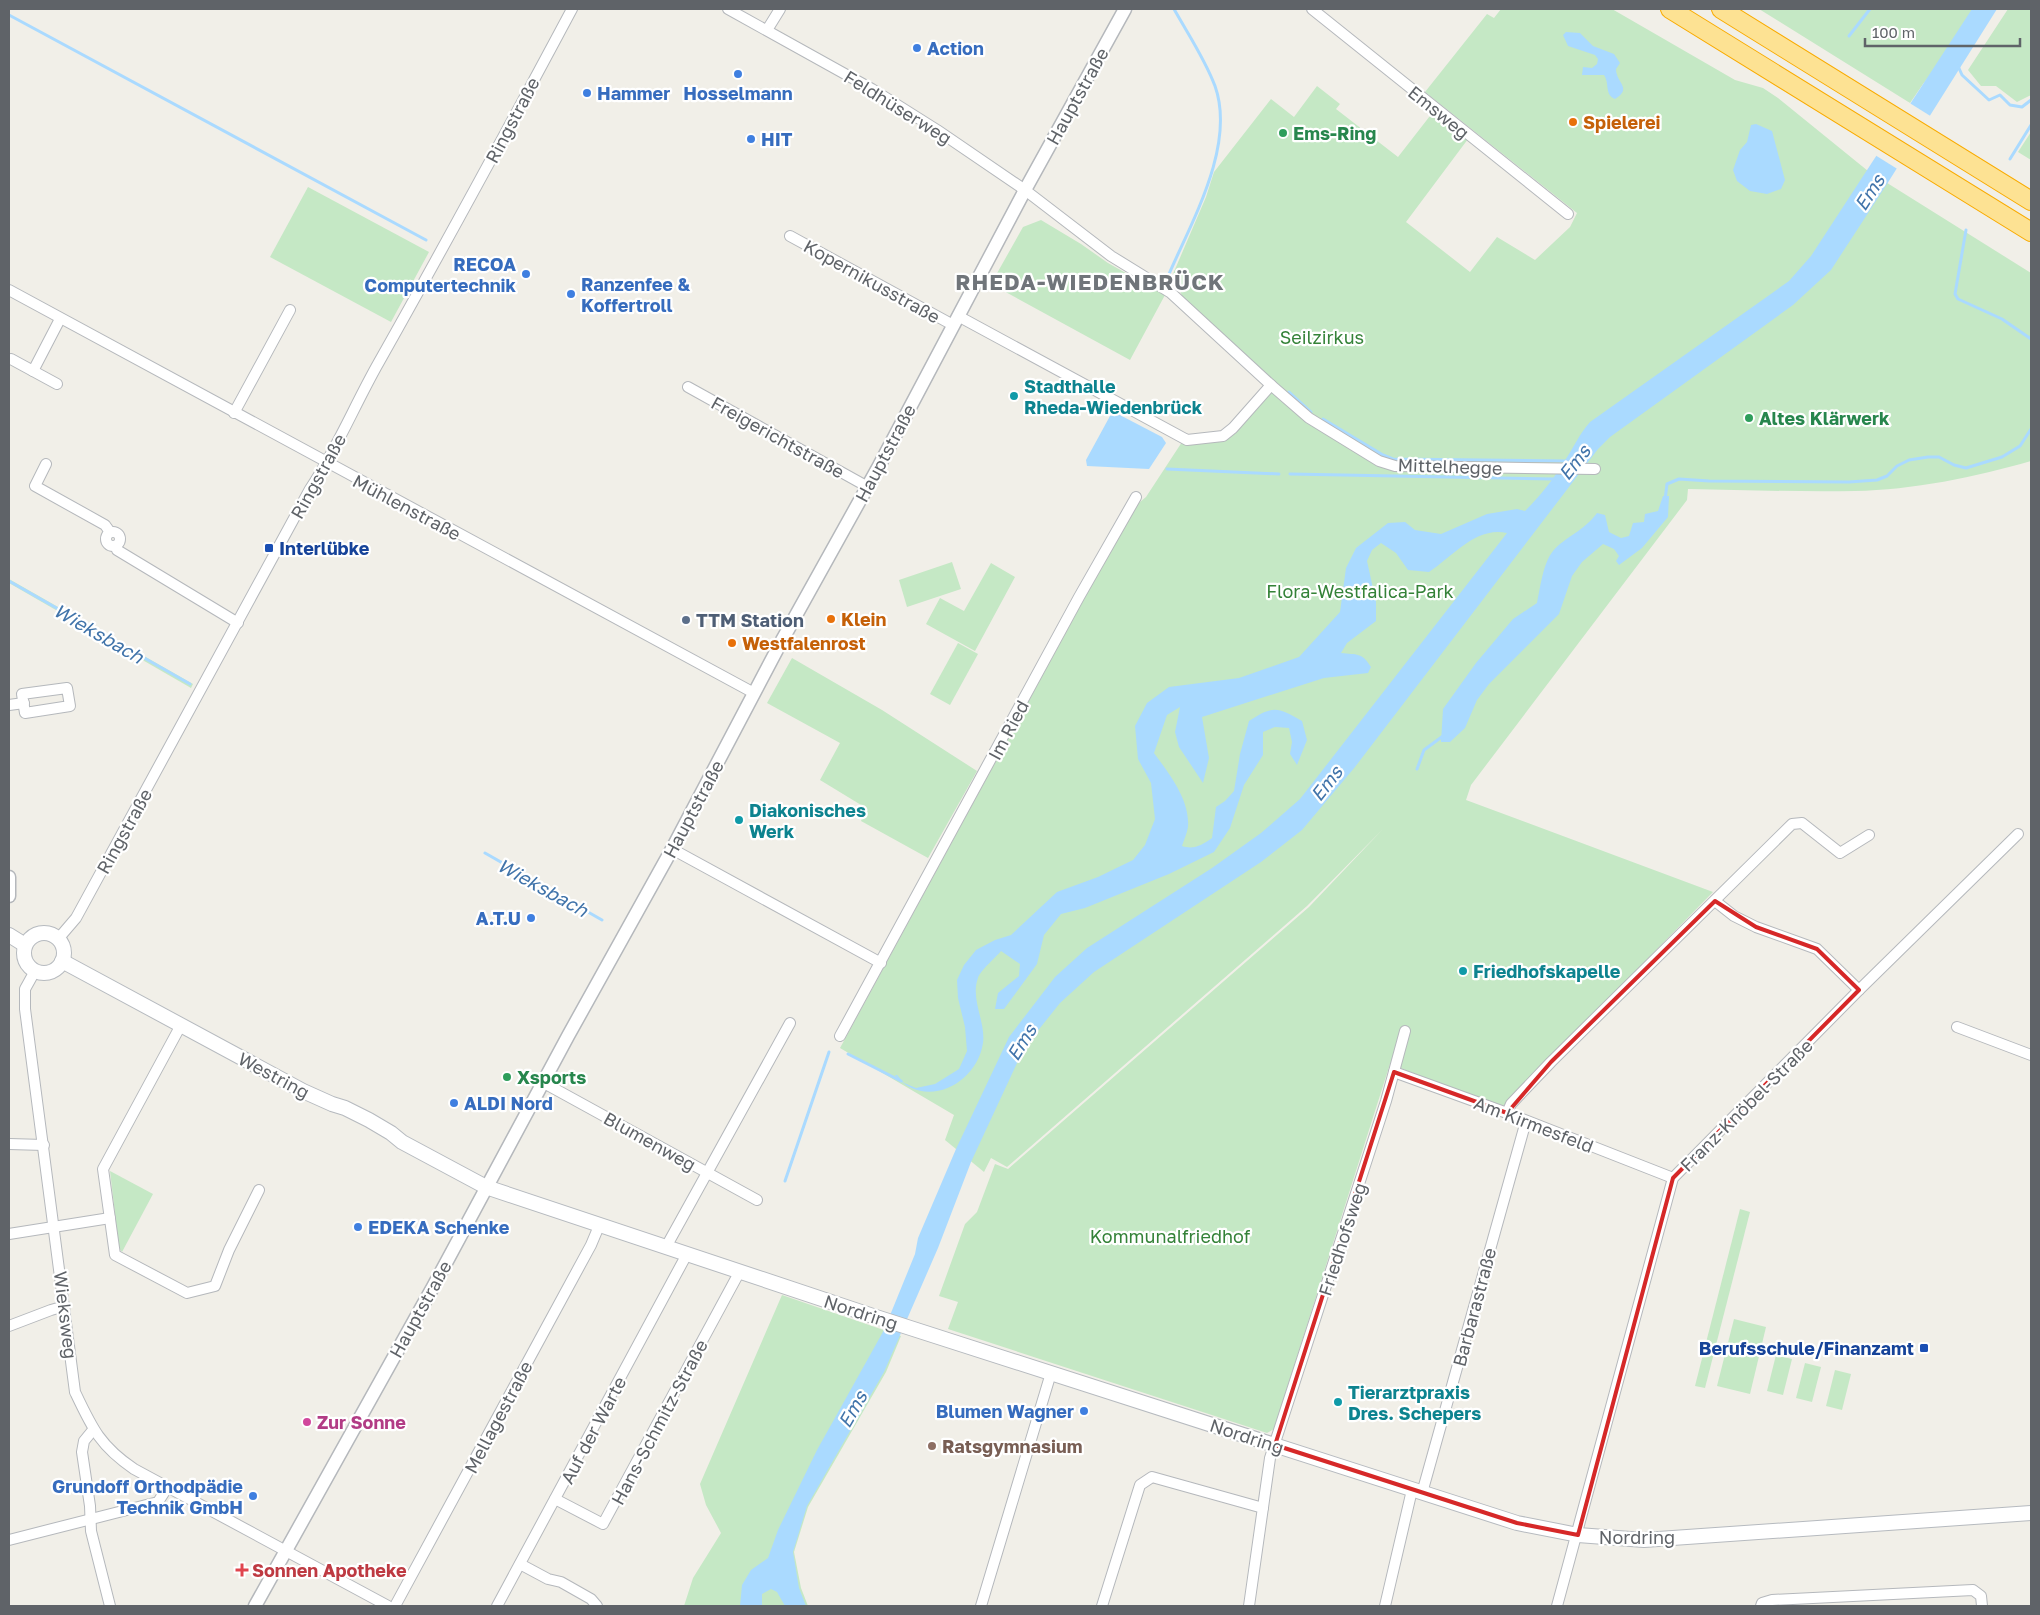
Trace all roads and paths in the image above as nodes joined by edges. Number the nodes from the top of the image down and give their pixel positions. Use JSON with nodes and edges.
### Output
{"nodes":[{"id":1,"x":572,"y":9,"type":"edge"},
{"id":2,"x":728,"y":9,"type":"edge"},
{"id":3,"x":780,"y":9,"type":"edge"},
{"id":4,"x":1125,"y":9,"type":"edge"},
{"id":5,"x":1312,"y":9,"type":"edge"},
{"id":6,"x":1670,"y":9,"type":"edge"},
{"id":7,"x":1720,"y":9,"type":"edge"},
{"id":8,"x":767,"y":30,"type":"junction"},
{"id":9,"x":1025,"y":190,"type":"junction"},
{"id":10,"x":2031,"y":201,"type":"edge"},
{"id":11,"x":1568,"y":214,"type":"dead end"},
{"id":12,"x":2031,"y":232,"type":"edge"},
{"id":13,"x":790,"y":236,"type":"dead end"},
{"id":14,"x":9,"y":290,"type":"edge"},
{"id":15,"x":290,"y":310,"type":"dead end"},
{"id":16,"x":60,"y":319,"type":"junction"},
{"id":17,"x":956,"y":321,"type":"junction"},
{"id":18,"x":12,"y":360,"type":"dead end"},
{"id":19,"x":32,"y":371,"type":"junction"},
{"id":20,"x":57,"y":384,"type":"dead end"},
{"id":21,"x":1271,"y":385,"type":"junction"},
{"id":22,"x":688,"y":387,"type":"dead end"},
{"id":23,"x":234,"y":413,"type":"junction"},
{"id":24,"x":46,"y":464,"type":"dead end"},
{"id":25,"x":327,"y":464,"type":"junction"},
{"id":26,"x":1595,"y":469,"type":"dead end"},
{"id":27,"x":868,"y":487,"type":"junction"},
{"id":28,"x":1136,"y":497,"type":"dead end"},
{"id":29,"x":238,"y":623,"type":"junction"},
{"id":30,"x":754,"y":693,"type":"junction"},
{"id":31,"x":24,"y":703,"type":"junction"},
{"id":32,"x":9,"y":705,"type":"edge"},
{"id":33,"x":2018,"y":834,"type":"dead end"},
{"id":34,"x":1869,"y":835,"type":"dead end"},
{"id":35,"x":672,"y":849,"type":"junction"},
{"id":36,"x":9,"y":877,"type":"edge"},
{"id":37,"x":9,"y":896,"type":"edge"},
{"id":38,"x":1714,"y":900,"type":"junction"},
{"id":39,"x":9,"y":935,"type":"edge"},
{"id":40,"x":58,"y":939,"type":"junction"},
{"id":41,"x":25,"y":945,"type":"junction"},
{"id":42,"x":62,"y":961,"type":"junction"},
{"id":43,"x":881,"y":963,"type":"junction"},
{"id":44,"x":35,"y":971,"type":"junction"},
{"id":45,"x":1859,"y":990,"type":"junction"},
{"id":46,"x":790,"y":1023,"type":"dead end"},
{"id":47,"x":181,"y":1024,"type":"junction"},
{"id":48,"x":1957,"y":1027,"type":"dead end"},
{"id":49,"x":1405,"y":1031,"type":"dead end"},
{"id":50,"x":840,"y":1036,"type":"dead end"},
{"id":51,"x":2031,"y":1055,"type":"edge"},
{"id":52,"x":1394,"y":1072,"type":"junction"},
{"id":53,"x":544,"y":1082,"type":"junction"},
{"id":54,"x":1506,"y":1113,"type":"junction"},
{"id":55,"x":1526,"y":1121,"type":"junction"},
{"id":56,"x":9,"y":1144,"type":"edge"},
{"id":57,"x":44,"y":1145,"type":"junction"},
{"id":58,"x":707,"y":1172,"type":"junction"},
{"id":59,"x":1673,"y":1178,"type":"junction"},
{"id":60,"x":486,"y":1187,"type":"junction"},
{"id":61,"x":258,"y":1190,"type":"dead end"},
{"id":62,"x":757,"y":1200,"type":"dead end"},
{"id":63,"x":110,"y":1218,"type":"junction"},
{"id":64,"x":54,"y":1226,"type":"junction"},
{"id":65,"x":599,"y":1226,"type":"junction"},
{"id":66,"x":9,"y":1234,"type":"edge"},
{"id":67,"x":666,"y":1247,"type":"junction"},
{"id":68,"x":687,"y":1254,"type":"junction"},
{"id":69,"x":740,"y":1271,"type":"junction"},
{"id":70,"x":65,"y":1306,"type":"junction"},
{"id":71,"x":9,"y":1326,"type":"edge"},
{"id":72,"x":1051,"y":1373,"type":"junction"},
{"id":73,"x":93,"y":1430,"type":"junction"},
{"id":74,"x":1275,"y":1445,"type":"junction"},
{"id":75,"x":167,"y":1488,"type":"junction"},
{"id":76,"x":1417,"y":1491,"type":"junction"},
{"id":77,"x":555,"y":1499,"type":"junction"},
{"id":78,"x":1263,"y":1508,"type":"junction"},
{"id":79,"x":2031,"y":1513,"type":"edge"},
{"id":80,"x":90,"y":1519,"type":"junction"},
{"id":81,"x":1578,"y":1535,"type":"junction"},
{"id":82,"x":9,"y":1540,"type":"edge"},
{"id":83,"x":286,"y":1551,"type":"junction"},
{"id":84,"x":520,"y":1564,"type":"junction"},
{"id":85,"x":1760,"y":1602,"type":"edge"},
{"id":86,"x":110,"y":1606,"type":"edge"},
{"id":87,"x":255,"y":1606,"type":"edge"},
{"id":88,"x":388,"y":1606,"type":"edge"},
{"id":89,"x":395,"y":1606,"type":"edge"},
{"id":90,"x":497,"y":1606,"type":"edge"},
{"id":91,"x":597,"y":1606,"type":"edge"},
{"id":92,"x":981,"y":1606,"type":"edge"},
{"id":93,"x":1102,"y":1606,"type":"edge"},
{"id":94,"x":1249,"y":1606,"type":"edge"},
{"id":95,"x":1385,"y":1606,"type":"edge"},
{"id":96,"x":1557,"y":1606,"type":"edge"},
{"id":97,"x":1982,"y":1606,"type":"edge"}],
"edges":[{"from":1,"to":25,"type":"street","name":"Ringstraße"},
{"from":2,"to":8,"type":"street","name":"Feldhüserweg"},
{"from":3,"to":8,"type":"street"},
{"from":4,"to":9,"type":"street","name":"Hauptstraße"},
{"from":5,"to":11,"type":"street","name":"Emsweg"},
{"from":6,"to":12,"type":"highway"},
{"from":7,"to":10,"type":"highway"},
{"from":8,"to":9,"type":"street","name":"Feldhüserweg"},
{"from":9,"to":17,"type":"street","name":"Hauptstraße"},
{"from":9,"to":21,"type":"street","name":"Mittelhegge"},
{"from":13,"to":17,"type":"street","name":"Kopernikusstraße"},
{"from":14,"to":16,"type":"street","name":"Mühlenstraße"},
{"from":15,"to":23,"type":"street"},
{"from":16,"to":19,"type":"street"},
{"from":16,"to":23,"type":"street","name":"Mühlenstraße"},
{"from":17,"to":21,"type":"street"},
{"from":17,"to":27,"type":"street","name":"Hauptstraße"},
{"from":18,"to":19,"type":"street"},
{"from":19,"to":20,"type":"street"},
{"from":21,"to":26,"type":"street","name":"Mittelhegge"},
{"from":22,"to":27,"type":"street","name":"Freigerichtstraße"},
{"from":23,"to":25,"type":"street","name":"Mühlenstraße"},
{"from":24,"to":29,"type":"street"},
{"from":25,"to":29,"type":"street","name":"Ringstraße"},
{"from":25,"to":30,"type":"street","name":"Mühlenstraße"},
{"from":27,"to":30,"type":"street","name":"Hauptstraße"},
{"from":28,"to":43,"type":"street","name":"Im Ried"},
{"from":29,"to":40,"type":"street","name":"Ringstraße"},
{"from":30,"to":35,"type":"street","name":"Hauptstraße"},
{"from":31,"to":31,"type":"street"},
{"from":31,"to":32,"type":"street"},
{"from":33,"to":45,"type":"street","name":"Franz-Knöbel-Straße"},
{"from":34,"to":38,"type":"street"},
{"from":35,"to":43,"type":"street"},
{"from":35,"to":53,"type":"street","name":"Hauptstraße"},
{"from":36,"to":37,"type":"street"},
{"from":38,"to":45,"type":"street"},
{"from":38,"to":54,"type":"street"},
{"from":39,"to":41,"type":"main road"},
{"from":40,"to":41,"type":"main road"},
{"from":40,"to":42,"type":"main road"},
{"from":41,"to":44,"type":"main road"},
{"from":42,"to":44,"type":"main road"},
{"from":42,"to":47,"type":"main road","name":"Westring"},
{"from":43,"to":50,"type":"street","name":"Im Ried"},
{"from":44,"to":57,"type":"street","name":"Wieksweg"},
{"from":45,"to":59,"type":"street","name":"Franz-Knöbel-Straße"},
{"from":46,"to":58,"type":"street"},
{"from":47,"to":60,"type":"main road","name":"Westring"},
{"from":47,"to":63,"type":"street"},
{"from":48,"to":51,"type":"street"},
{"from":49,"to":52,"type":"street","name":"Friedhofsweg"},
{"from":52,"to":54,"type":"street","name":"Am Kirmesfeld"},
{"from":52,"to":74,"type":"street","name":"Friedhofsweg"},
{"from":53,"to":58,"type":"street","name":"Blumenweg"},
{"from":53,"to":60,"type":"street","name":"Hauptstraße"},
{"from":54,"to":55,"type":"street","name":"Am Kirmesfeld"},
{"from":55,"to":59,"type":"street","name":"Am Kirmesfeld"},
{"from":55,"to":76,"type":"street","name":"Barbarastraße"},
{"from":56,"to":57,"type":"street"},
{"from":57,"to":64,"type":"street","name":"Wieksweg"},
{"from":58,"to":62,"type":"street","name":"Blumenweg"},
{"from":58,"to":67,"type":"street"},
{"from":59,"to":81,"type":"street","name":"Franz-Knöbel-Straße"},
{"from":60,"to":65,"type":"main road","name":"Nordring"},
{"from":60,"to":83,"type":"street","name":"Hauptstraße"},
{"from":61,"to":63,"type":"street"},
{"from":63,"to":64,"type":"street"},
{"from":64,"to":66,"type":"street"},
{"from":64,"to":70,"type":"street","name":"Wieksweg"},
{"from":65,"to":67,"type":"main road","name":"Nordring"},
{"from":65,"to":89,"type":"street","name":"Mellagestraße"},
{"from":67,"to":68,"type":"main road","name":"Nordring"},
{"from":68,"to":69,"type":"main road","name":"Nordring"},
{"from":68,"to":77,"type":"street","name":"Auf der Warte"},
{"from":69,"to":72,"type":"main road","name":"Nordring"},
{"from":69,"to":77,"type":"street","name":"Hans-Schmitz-Straße"},
{"from":70,"to":71,"type":"street"},
{"from":70,"to":73,"type":"street","name":"Wieksweg"},
{"from":72,"to":74,"type":"main road","name":"Nordring"},
{"from":72,"to":92,"type":"street"},
{"from":73,"to":75,"type":"street","name":"Wieksweg"},
{"from":73,"to":80,"type":"street"},
{"from":74,"to":76,"type":"main road","name":"Nordring"},
{"from":74,"to":78,"type":"street","name":"Friedhofsweg"},
{"from":75,"to":80,"type":"street"},
{"from":75,"to":83,"type":"street","name":"Wieksweg"},
{"from":76,"to":81,"type":"main road","name":"Nordring"},
{"from":76,"to":95,"type":"street","name":"Barbarastraße"},
{"from":77,"to":84,"type":"street","name":"Auf der Warte"},
{"from":78,"to":93,"type":"street"},
{"from":78,"to":94,"type":"street","name":"Friedhofsweg"},
{"from":79,"to":81,"type":"main road","name":"Nordring"},
{"from":80,"to":82,"type":"street"},
{"from":80,"to":86,"type":"street"},
{"from":81,"to":96,"type":"street","name":"Franz-Knöbel-Straße"},
{"from":83,"to":87,"type":"street","name":"Hauptstraße"},
{"from":83,"to":88,"type":"street","name":"Wieksweg"},
{"from":84,"to":90,"type":"street","name":"Auf der Warte"},
{"from":84,"to":91,"type":"street"},
{"from":85,"to":97,"type":"street"}]}
